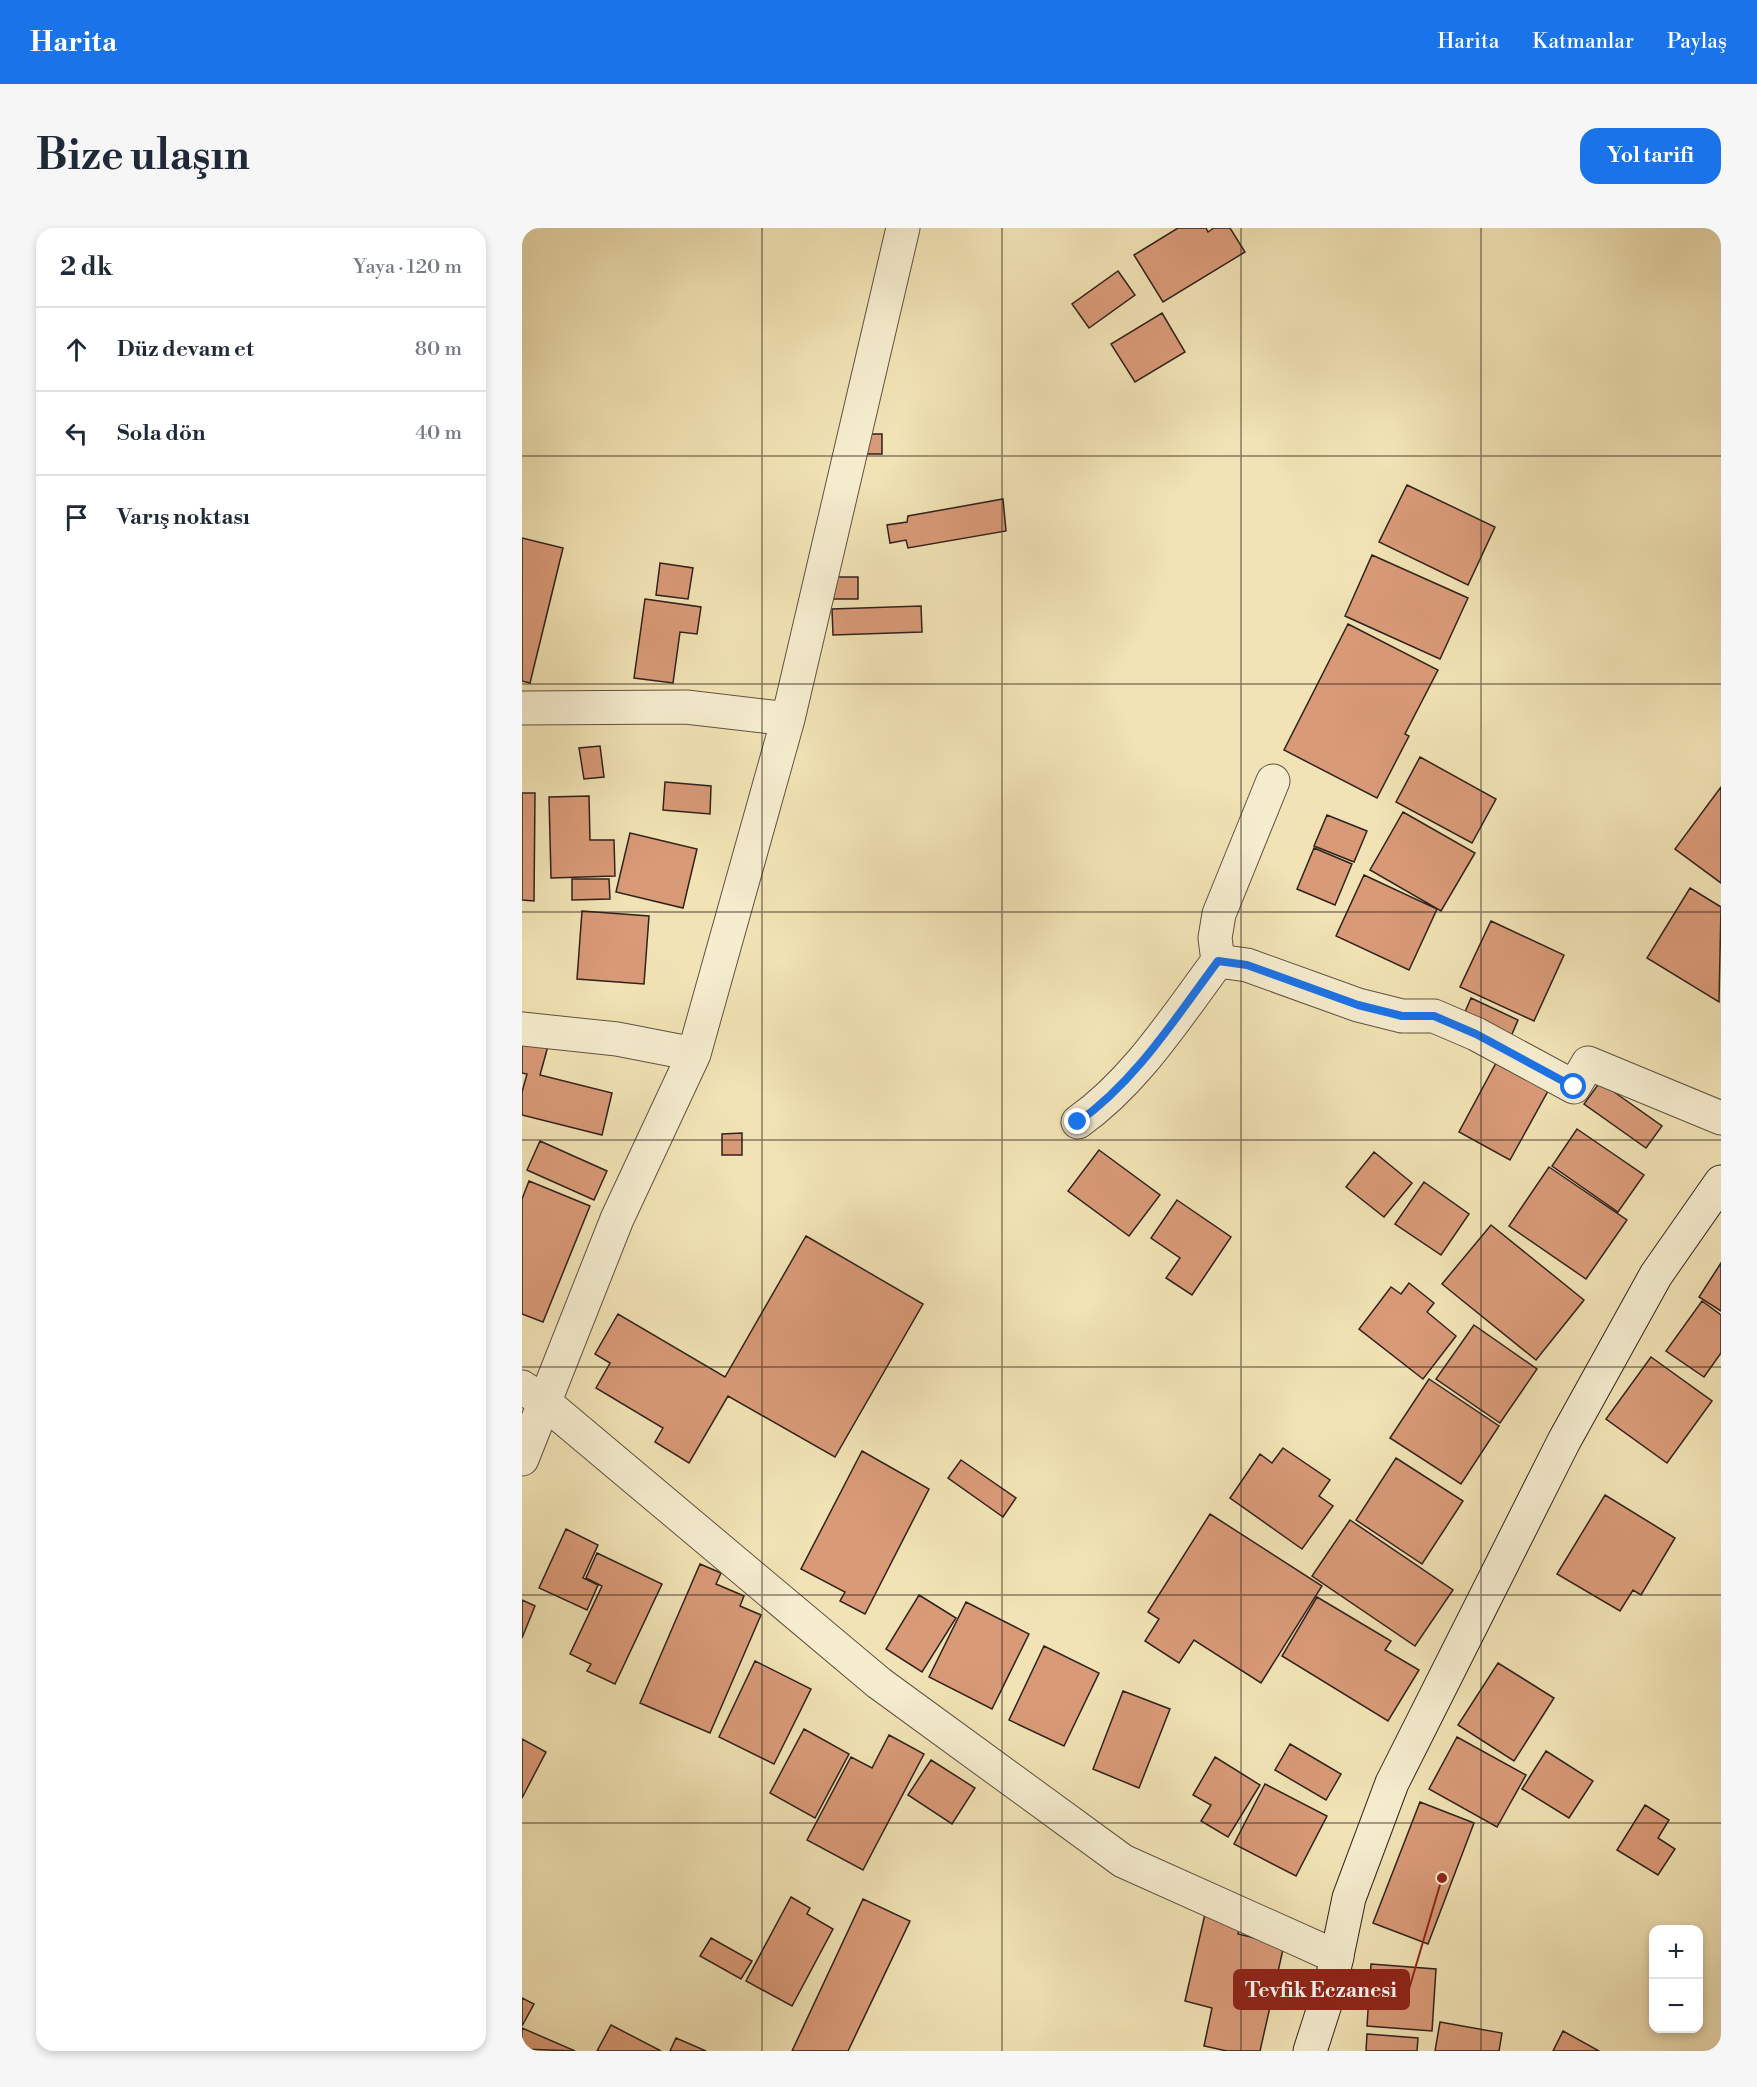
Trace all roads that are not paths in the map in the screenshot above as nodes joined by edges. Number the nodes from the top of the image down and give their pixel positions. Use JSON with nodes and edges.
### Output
{"nodes":[{"id":1,"x":900,"y":229,"type":"edge"},
{"id":2,"x":522,"y":708,"type":"edge"},
{"id":3,"x":788,"y":719,"type":"junction"},
{"id":4,"x":1273,"y":781,"type":"dead end"},
{"id":5,"x":1218,"y":961,"type":"junction"},
{"id":6,"x":522,"y":1029,"type":"edge"},
{"id":7,"x":694,"y":1054,"type":"junction"},
{"id":8,"x":1721,"y":1118,"type":"edge"},
{"id":9,"x":1078,"y":1122,"type":"dead end"},
{"id":10,"x":1721,"y":1182,"type":"edge"},
{"id":11,"x":532,"y":1394,"type":"edge"},
{"id":12,"x":522,"y":1459,"type":"edge"},
{"id":13,"x":1337,"y":1957,"type":"junction"},
{"id":14,"x":1310,"y":2051,"type":"edge"}],
"edges":[{"from":1,"to":3,"type":"street"},
{"from":2,"to":3,"type":"street"},
{"from":3,"to":7,"type":"street"},
{"from":4,"to":5,"type":"street"},
{"from":5,"to":8,"type":"street"},
{"from":5,"to":9,"type":"street"},
{"from":6,"to":7,"type":"street"},
{"from":7,"to":11,"type":"street"},
{"from":10,"to":13,"type":"street"},
{"from":11,"to":12,"type":"street"},
{"from":11,"to":13,"type":"street"},
{"from":13,"to":14,"type":"street"}]}
